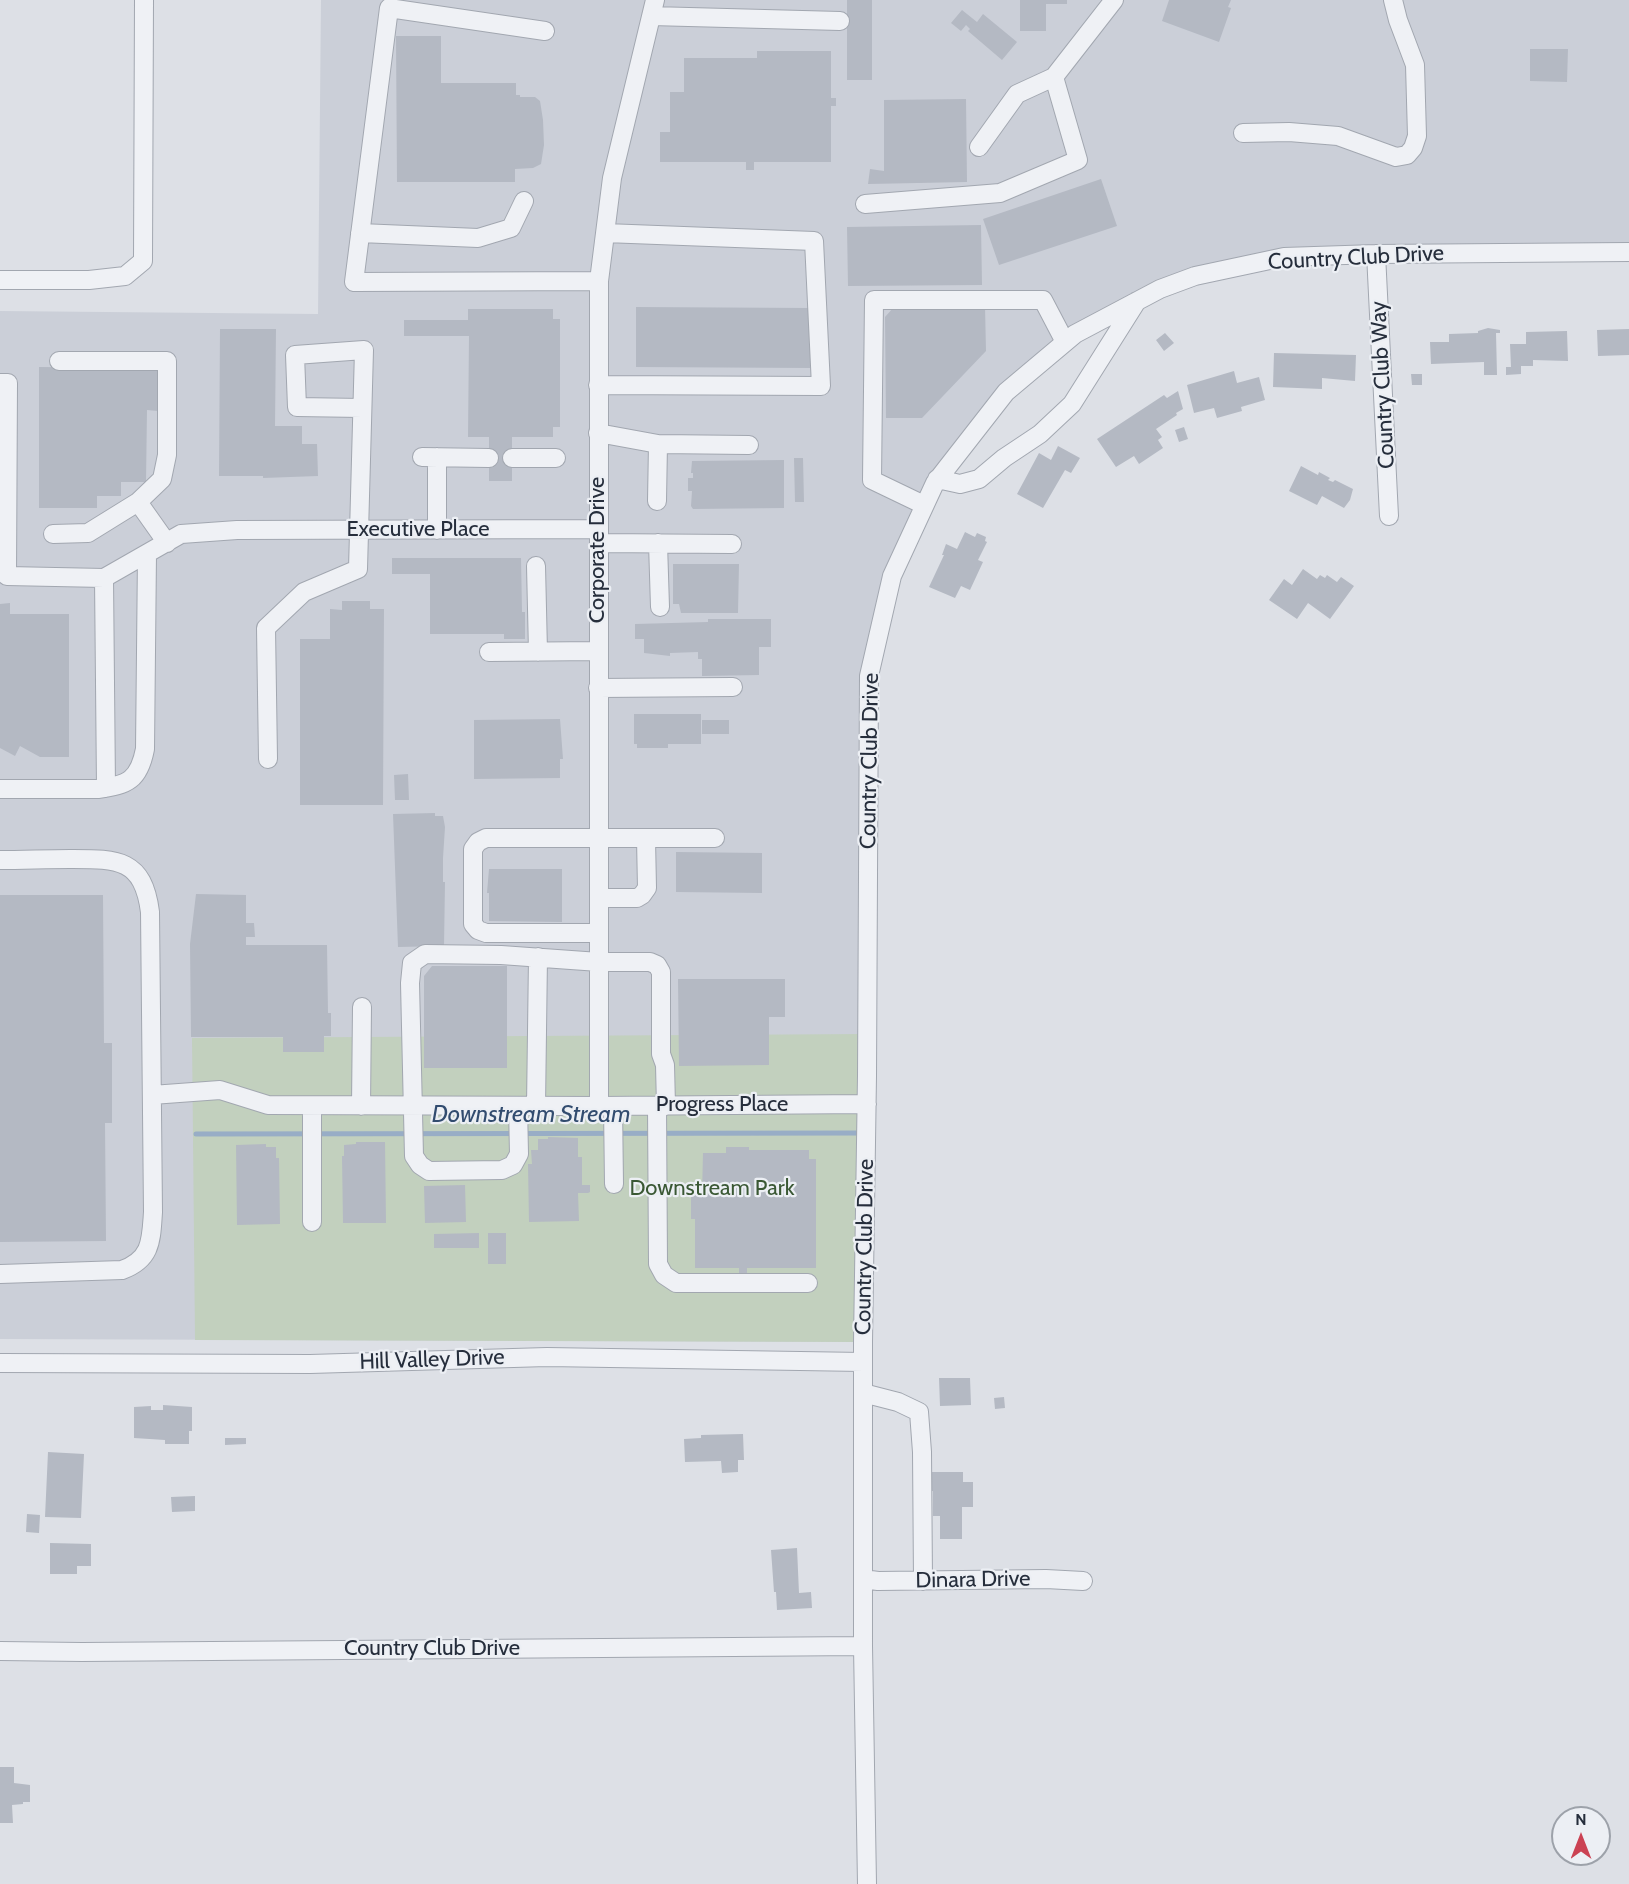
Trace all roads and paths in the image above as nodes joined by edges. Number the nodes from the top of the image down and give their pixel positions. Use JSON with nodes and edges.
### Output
{"nodes":[{"id":1,"x":144,"y":0,"type":"edge"},
{"id":2,"x":1114,"y":0,"type":"edge"},
{"id":3,"x":1393,"y":0,"type":"edge"},
{"id":4,"x":653,"y":8,"type":"edge"},
{"id":5,"x":840,"y":21,"type":"dead end"},
{"id":6,"x":545,"y":31,"type":"dead end"},
{"id":7,"x":1054,"y":77,"type":"junction"},
{"id":8,"x":1243,"y":133,"type":"dead end"},
{"id":9,"x":979,"y":147,"type":"dead end"},
{"id":10,"x":524,"y":201,"type":"dead end"},
{"id":11,"x":865,"y":204,"type":"dead end"},
{"id":12,"x":360,"y":233,"type":"junction"},
{"id":13,"x":605,"y":233,"type":"junction"},
{"id":14,"x":1629,"y":252,"type":"edge"},
{"id":15,"x":1376,"y":254,"type":"junction"},
{"id":16,"x":0,"y":280,"type":"edge"},
{"id":17,"x":600,"y":281,"type":"junction"},
{"id":18,"x":1137,"y":301,"type":"junction"},
{"id":19,"x":1065,"y":342,"type":"junction"},
{"id":20,"x":59,"y":360,"type":"dead end"},
{"id":21,"x":0,"y":383,"type":"edge"},
{"id":22,"x":598,"y":386,"type":"junction"},
{"id":23,"x":362,"y":408,"type":"junction"},
{"id":24,"x":598,"y":434,"type":"junction"},
{"id":25,"x":658,"y":444,"type":"junction"},
{"id":26,"x":749,"y":445,"type":"dead end"},
{"id":27,"x":489,"y":458,"type":"dead end"},
{"id":28,"x":512,"y":458,"type":"dead end"},
{"id":29,"x":556,"y":458,"type":"dead end"},
{"id":30,"x":937,"y":479,"type":"junction"},
{"id":31,"x":657,"y":501,"type":"dead end"},
{"id":32,"x":138,"y":502,"type":"junction"},
{"id":33,"x":924,"y":505,"type":"junction"},
{"id":34,"x":1389,"y":516,"type":"dead end"},
{"id":35,"x":360,"y":530,"type":"junction"},
{"id":36,"x":437,"y":530,"type":"junction"},
{"id":37,"x":53,"y":534,"type":"dead end"},
{"id":38,"x":599,"y":536,"type":"junction"},
{"id":39,"x":166,"y":543,"type":"junction"},
{"id":40,"x":658,"y":543,"type":"junction"},
{"id":41,"x":732,"y":544,"type":"dead end"},
{"id":42,"x":147,"y":554,"type":"junction"},
{"id":43,"x":536,"y":566,"type":"dead end"},
{"id":44,"x":3,"y":576,"type":"edge"},
{"id":45,"x":104,"y":578,"type":"junction"},
{"id":46,"x":660,"y":607,"type":"dead end"},
{"id":47,"x":598,"y":651,"type":"junction"},
{"id":48,"x":489,"y":652,"type":"dead end"},
{"id":49,"x":538,"y":652,"type":"junction"},
{"id":50,"x":733,"y":687,"type":"dead end"},
{"id":51,"x":598,"y":688,"type":"junction"},
{"id":52,"x":268,"y":759,"type":"dead end"},
{"id":53,"x":106,"y":788,"type":"junction"},
{"id":54,"x":0,"y":789,"type":"edge"},
{"id":55,"x":715,"y":838,"type":"dead end"},
{"id":56,"x":599,"y":839,"type":"junction"},
{"id":57,"x":646,"y":839,"type":"junction"},
{"id":58,"x":0,"y":860,"type":"edge"},
{"id":59,"x":599,"y":898,"type":"junction"},
{"id":60,"x":599,"y":933,"type":"junction"},
{"id":61,"x":538,"y":957,"type":"junction"},
{"id":62,"x":599,"y":962,"type":"junction"},
{"id":63,"x":362,"y":1007,"type":"dead end"},
{"id":64,"x":152,"y":1095,"type":"junction"},
{"id":65,"x":867,"y":1104,"type":"junction"},
{"id":66,"x":312,"y":1106,"type":"junction"},
{"id":67,"x":361,"y":1106,"type":"junction"},
{"id":68,"x":413,"y":1106,"type":"junction"},
{"id":69,"x":527,"y":1106,"type":"junction"},
{"id":70,"x":606,"y":1106,"type":"junction"},
{"id":71,"x":662,"y":1106,"type":"junction"},
{"id":72,"x":614,"y":1184,"type":"dead end"},
{"id":73,"x":312,"y":1222,"type":"dead end"},
{"id":74,"x":0,"y":1274,"type":"edge"},
{"id":75,"x":808,"y":1283,"type":"dead end"},
{"id":76,"x":863,"y":1362,"type":"junction"},
{"id":77,"x":0,"y":1363,"type":"edge"},
{"id":78,"x":863,"y":1393,"type":"junction"},
{"id":79,"x":863,"y":1579,"type":"junction"},
{"id":80,"x":923,"y":1581,"type":"junction"},
{"id":81,"x":1083,"y":1581,"type":"dead end"},
{"id":82,"x":863,"y":1646,"type":"junction"},
{"id":83,"x":0,"y":1651,"type":"edge"},
{"id":84,"x":867,"y":1884,"type":"edge"}],
"edges":[{"from":1,"to":16,"type":"street"},
{"from":2,"to":7,"type":"street"},
{"from":3,"to":8,"type":"street"},
{"from":4,"to":5,"type":"street"},
{"from":4,"to":13,"type":"street","name":"Corporate Drive"},
{"from":6,"to":12,"type":"street"},
{"from":7,"to":9,"type":"street"},
{"from":7,"to":11,"type":"street"},
{"from":10,"to":12,"type":"street"},
{"from":12,"to":17,"type":"street"},
{"from":13,"to":17,"type":"street","name":"Corporate Drive"},
{"from":13,"to":22,"type":"street"},
{"from":14,"to":15,"type":"street","name":"Country Club Drive"},
{"from":15,"to":18,"type":"street","name":"Country Club Drive"},
{"from":15,"to":34,"type":"street","name":"Country Club Way"},
{"from":17,"to":22,"type":"street","name":"Corporate Drive"},
{"from":18,"to":19,"type":"street","name":"Country Club Drive"},
{"from":18,"to":30,"type":"street"},
{"from":19,"to":30,"type":"street","name":"Country Club Drive"},
{"from":19,"to":33,"type":"street"},
{"from":20,"to":32,"type":"street"},
{"from":21,"to":44,"type":"street"},
{"from":22,"to":24,"type":"street","name":"Corporate Drive"},
{"from":23,"to":23,"type":"street"},
{"from":23,"to":35,"type":"street"},
{"from":24,"to":25,"type":"street"},
{"from":24,"to":38,"type":"street","name":"Corporate Drive"},
{"from":25,"to":26,"type":"street"},
{"from":25,"to":31,"type":"street"},
{"from":27,"to":36,"type":"street"},
{"from":28,"to":29,"type":"street"},
{"from":30,"to":33,"type":"street","name":"Country Club Drive"},
{"from":32,"to":37,"type":"street"},
{"from":32,"to":39,"type":"street"},
{"from":33,"to":65,"type":"street","name":"Country Club Drive"},
{"from":35,"to":36,"type":"street","name":"Executive Place"},
{"from":35,"to":39,"type":"street","name":"Executive Place"},
{"from":35,"to":52,"type":"street"},
{"from":36,"to":38,"type":"street","name":"Executive Place"},
{"from":38,"to":40,"type":"street","name":"Executive Place"},
{"from":38,"to":47,"type":"street","name":"Corporate Drive"},
{"from":39,"to":42,"type":"street","name":"Executive Place"},
{"from":40,"to":41,"type":"street","name":"Executive Place"},
{"from":40,"to":46,"type":"street"},
{"from":42,"to":45,"type":"street","name":"Executive Place"},
{"from":42,"to":53,"type":"street"},
{"from":43,"to":49,"type":"street"},
{"from":44,"to":45,"type":"street"},
{"from":45,"to":53,"type":"street"},
{"from":47,"to":49,"type":"street"},
{"from":47,"to":51,"type":"street","name":"Corporate Drive"},
{"from":48,"to":49,"type":"street"},
{"from":50,"to":51,"type":"street"},
{"from":51,"to":56,"type":"street","name":"Corporate Drive"},
{"from":53,"to":54,"type":"street"},
{"from":55,"to":57,"type":"street"},
{"from":56,"to":57,"type":"street"},
{"from":56,"to":59,"type":"street","name":"Corporate Drive"},
{"from":56,"to":60,"type":"street"},
{"from":57,"to":59,"type":"street"},
{"from":58,"to":64,"type":"street"},
{"from":59,"to":60,"type":"street","name":"Corporate Drive"},
{"from":60,"to":62,"type":"street","name":"Corporate Drive"},
{"from":61,"to":62,"type":"street"},
{"from":61,"to":68,"type":"street"},
{"from":61,"to":69,"type":"street"},
{"from":62,"to":70,"type":"street","name":"Corporate Drive"},
{"from":62,"to":71,"type":"street"},
{"from":63,"to":67,"type":"street"},
{"from":64,"to":66,"type":"street","name":"Progress Place"},
{"from":64,"to":74,"type":"street"},
{"from":65,"to":71,"type":"street","name":"Progress Place"},
{"from":65,"to":76,"type":"street","name":"Country Club Drive"},
{"from":66,"to":67,"type":"street","name":"Progress Place"},
{"from":66,"to":73,"type":"street"},
{"from":67,"to":68,"type":"street","name":"Progress Place"},
{"from":68,"to":69,"type":"street","name":"Progress Place"},
{"from":68,"to":69,"type":"street"},
{"from":69,"to":70,"type":"street","name":"Progress Place"},
{"from":70,"to":71,"type":"street","name":"Progress Place"},
{"from":70,"to":72,"type":"street","name":"Corporate Drive"},
{"from":71,"to":75,"type":"street"},
{"from":76,"to":77,"type":"street","name":"Hill Valley Drive"},
{"from":76,"to":78,"type":"street","name":"Country Club Drive"},
{"from":78,"to":79,"type":"street","name":"Country Club Drive"},
{"from":78,"to":80,"type":"street"},
{"from":79,"to":80,"type":"street","name":"Dinara Drive"},
{"from":79,"to":82,"type":"street","name":"Country Club Drive"},
{"from":80,"to":81,"type":"street","name":"Dinara Drive"},
{"from":82,"to":83,"type":"street","name":"Country Club Drive"},
{"from":82,"to":84,"type":"street","name":"Country Club Drive"}]}
